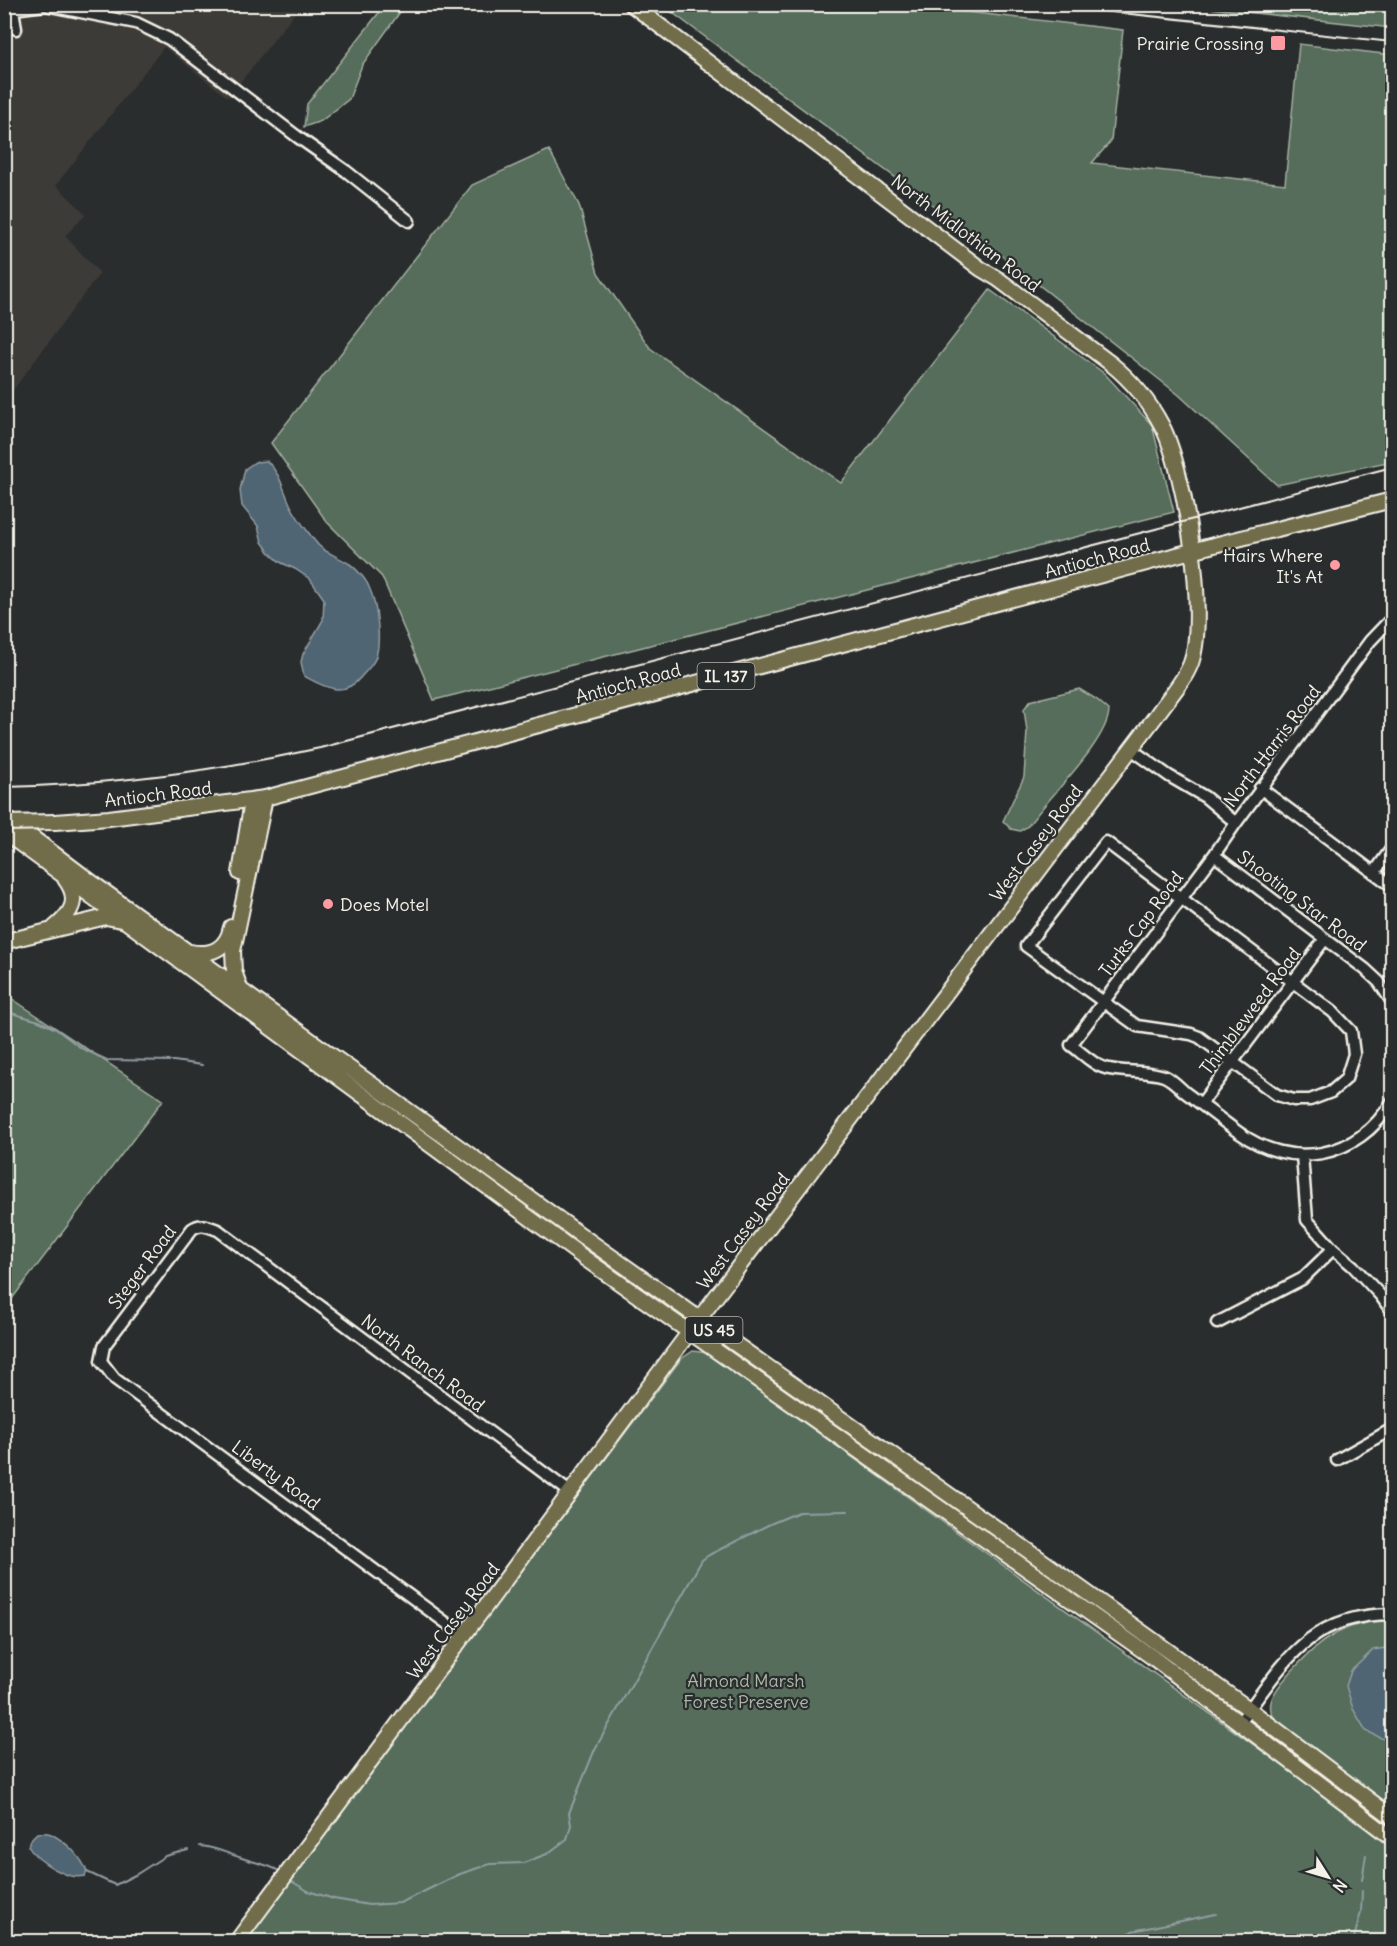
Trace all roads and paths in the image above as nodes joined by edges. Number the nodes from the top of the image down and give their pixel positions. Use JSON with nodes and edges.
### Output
{"nodes":[{"id":1,"x":631,"y":4,"type":"edge"},
{"id":2,"x":9,"y":9,"type":"edge"},
{"id":3,"x":16,"y":29,"type":"dead end"},
{"id":4,"x":409,"y":221,"type":"dead end"},
{"id":5,"x":1392,"y":500,"type":"edge"},
{"id":6,"x":1192,"y":551,"type":"junction"},
{"id":7,"x":1392,"y":618,"type":"edge"},
{"id":8,"x":1131,"y":749,"type":"junction"},
{"id":9,"x":1260,"y":788,"type":"junction"},
{"id":10,"x":258,"y":799,"type":"junction"},
{"id":11,"x":4,"y":817,"type":"edge"},
{"id":12,"x":4,"y":823,"type":"edge"},
{"id":13,"x":1236,"y":823,"type":"junction"},
{"id":14,"x":4,"y":832,"type":"edge"},
{"id":15,"x":1392,"y":848,"type":"edge"},
{"id":16,"x":1214,"y":855,"type":"junction"},
{"id":17,"x":1374,"y":873,"type":"junction"},
{"id":18,"x":63,"y":876,"type":"junction"},
{"id":19,"x":1392,"y":886,"type":"edge"},
{"id":20,"x":1182,"y":897,"type":"junction"},
{"id":21,"x":124,"y":921,"type":"junction"},
{"id":22,"x":52,"y":930,"type":"junction"},
{"id":23,"x":1325,"y":939,"type":"junction"},
{"id":24,"x":4,"y":940,"type":"edge"},
{"id":25,"x":190,"y":952,"type":"junction"},
{"id":26,"x":1293,"y":981,"type":"junction"},
{"id":27,"x":240,"y":988,"type":"junction"},
{"id":28,"x":1103,"y":1001,"type":"junction"},
{"id":29,"x":1392,"y":1002,"type":"edge"},
{"id":30,"x":1232,"y":1062,"type":"junction"},
{"id":31,"x":1392,"y":1102,"type":"edge"},
{"id":32,"x":1201,"y":1104,"type":"junction"},
{"id":33,"x":1302,"y":1155,"type":"junction"},
{"id":34,"x":1333,"y":1249,"type":"junction"},
{"id":35,"x":256,"y":1258,"type":"joint"},
{"id":36,"x":1392,"y":1312,"type":"edge"},
{"id":37,"x":699,"y":1319,"type":"junction"},
{"id":38,"x":1217,"y":1323,"type":"dead end"},
{"id":39,"x":117,"y":1328,"type":"joint"},
{"id":40,"x":690,"y":1332,"type":"junction"},
{"id":41,"x":1392,"y":1429,"type":"edge"},
{"id":42,"x":1337,"y":1460,"type":"dead end"},
{"id":43,"x":571,"y":1493,"type":"junction"},
{"id":44,"x":1392,"y":1614,"type":"edge"},
{"id":45,"x":464,"y":1636,"type":"junction"},
{"id":46,"x":1249,"y":1709,"type":"junction"},
{"id":47,"x":1240,"y":1722,"type":"junction"},
{"id":48,"x":1392,"y":1816,"type":"edge"},
{"id":49,"x":1392,"y":1838,"type":"edge"},
{"id":50,"x":236,"y":1941,"type":"edge"}],
"edges":[{"from":1,"to":6,"type":"main road","name":"North Midlothian Road"},
{"from":2,"to":3,"type":"street"},
{"from":2,"to":4,"type":"street"},
{"from":5,"to":6,"type":"main road","name":"Antioch Road","number":"IL 137"},
{"from":6,"to":8,"type":"main road","name":"West Casey Road"},
{"from":6,"to":10,"type":"main road","name":"Antioch Road","number":"IL 137"},
{"from":7,"to":9,"type":"street","name":"North Harris Road"},
{"from":8,"to":13,"type":"street","name":"North Harris Road"},
{"from":8,"to":37,"type":"main road","name":"West Casey Road"},
{"from":9,"to":13,"type":"street","name":"North Harris Road"},
{"from":9,"to":17,"type":"street"},
{"from":10,"to":12,"type":"main road","name":"Antioch Road","number":"IL 137","bridge":true},
{"from":10,"to":25,"type":"main road"},
{"from":10,"to":27,"type":"main road"},
{"from":11,"to":25,"type":"main road","number":"US 45"},
{"from":13,"to":16,"type":"street","name":"Turks Cap Road"},
{"from":14,"to":18,"type":"main road","number":"US 45"},
{"from":15,"to":17,"type":"street"},
{"from":16,"to":20,"type":"street","name":"Turks Cap Road"},
{"from":16,"to":23,"type":"street","name":"Shooting Star Road"},
{"from":17,"to":19,"type":"street"},
{"from":18,"to":21,"type":"main road","number":"US 45"},
{"from":18,"to":22,"type":"main road"},
{"from":20,"to":26,"type":"street"},
{"from":20,"to":28,"type":"street","name":"Turks Cap Road"},
{"from":20,"to":28,"type":"street"},
{"from":21,"to":22,"type":"main road"},
{"from":21,"to":40,"type":"main road","number":"US 45"},
{"from":22,"to":24,"type":"main road"},
{"from":23,"to":26,"type":"street","name":"Thimbleweed Road"},
{"from":23,"to":29,"type":"street","name":"Shooting Star Road"},
{"from":25,"to":27,"type":"main road","number":"US 45"},
{"from":26,"to":30,"type":"street","name":"Thimbleweed Road"},
{"from":26,"to":30,"type":"street"},
{"from":27,"to":37,"type":"main road","number":"US 45"},
{"from":28,"to":30,"type":"street"},
{"from":28,"to":32,"type":"street","name":"Turks Cap Road"},
{"from":30,"to":32,"type":"street","name":"Thimbleweed Road"},
{"from":31,"to":33,"type":"street"},
{"from":32,"to":33,"type":"street"},
{"from":33,"to":34,"type":"street"},
{"from":34,"to":36,"type":"street"},
{"from":34,"to":38,"type":"street"},
{"from":35,"to":39,"type":"street","name":"Steger Road"},
{"from":35,"to":43,"type":"street","name":"North Ranch Road"},
{"from":37,"to":40,"type":"main road","name":"West Casey Road"},
{"from":37,"to":46,"type":"main road","number":"US 45"},
{"from":39,"to":45,"type":"street","name":"Liberty Road"},
{"from":40,"to":43,"type":"main road","name":"West Casey Road"},
{"from":40,"to":47,"type":"main road","number":"US 45"},
{"from":41,"to":42,"type":"street"},
{"from":43,"to":45,"type":"main road","name":"West Casey Road"},
{"from":44,"to":46,"type":"street"},
{"from":45,"to":50,"type":"main road","name":"West Casey Road"},
{"from":46,"to":47,"type":"street"},
{"from":46,"to":48,"type":"main road","number":"US 45"},
{"from":47,"to":49,"type":"main road","number":"US 45"}]}
